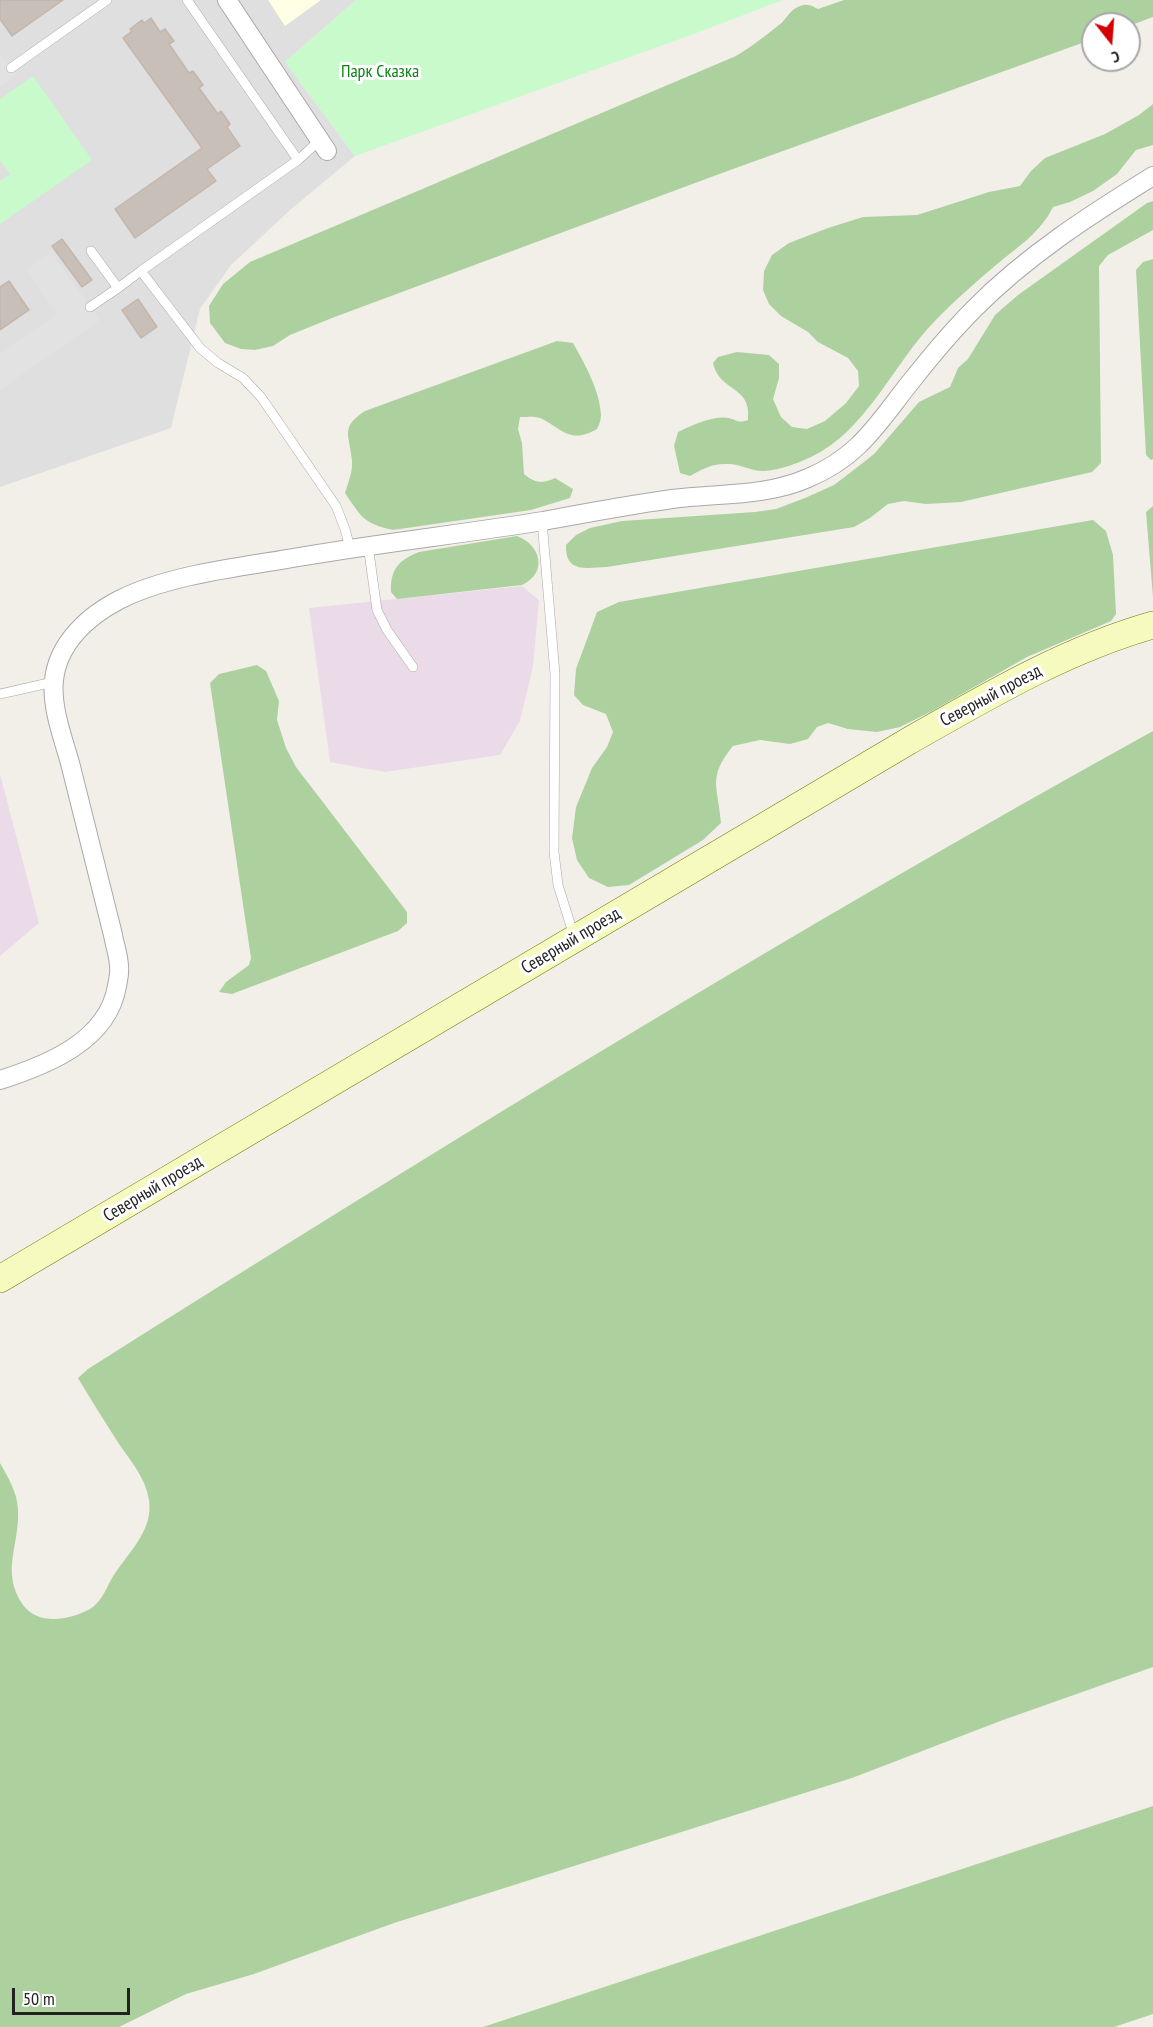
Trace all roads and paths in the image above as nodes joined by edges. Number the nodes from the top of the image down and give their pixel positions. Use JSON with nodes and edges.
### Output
{"nodes":[{"id":1,"x":107,"y":0,"type":"edge"},
{"id":2,"x":187,"y":0,"type":"edge"},
{"id":3,"x":227,"y":0,"type":"edge"},
{"id":4,"x":11,"y":68,"type":"dead end"},
{"id":5,"x":324,"y":145,"type":"joint"},
{"id":6,"x":298,"y":160,"type":"junction"},
{"id":7,"x":1153,"y":176,"type":"edge"},
{"id":8,"x":91,"y":250,"type":"dead end"},
{"id":9,"x":141,"y":271,"type":"junction"},
{"id":10,"x":118,"y":288,"type":"junction"},
{"id":11,"x":90,"y":307,"type":"dead end"},
{"id":12,"x":542,"y":521,"type":"junction"},
{"id":13,"x":369,"y":545,"type":"junction"},
{"id":14,"x":350,"y":548,"type":"junction"},
{"id":15,"x":1153,"y":625,"type":"edge"},
{"id":16,"x":413,"y":668,"type":"dead end"},
{"id":17,"x":53,"y":682,"type":"junction"},
{"id":18,"x":0,"y":694,"type":"edge"},
{"id":19,"x":575,"y":939,"type":"junction"},
{"id":20,"x":0,"y":1080,"type":"edge"},
{"id":21,"x":0,"y":1279,"type":"edge"}],
"edges":[{"from":1,"to":4,"type":"lane"},
{"from":2,"to":6,"type":"lane"},
{"from":3,"to":5,"type":"street"},
{"from":5,"to":6,"type":"lane"},
{"from":6,"to":9,"type":"lane"},
{"from":7,"to":12,"type":"street"},
{"from":8,"to":10,"type":"lane"},
{"from":9,"to":10,"type":"lane"},
{"from":9,"to":14,"type":"lane"},
{"from":10,"to":11,"type":"lane"},
{"from":12,"to":13,"type":"street"},
{"from":12,"to":19,"type":"lane"},
{"from":13,"to":14,"type":"street"},
{"from":13,"to":16,"type":"lane"},
{"from":14,"to":17,"type":"street"},
{"from":15,"to":19,"type":"street","name":"Северный проезд"},
{"from":17,"to":18,"type":"lane"},
{"from":17,"to":20,"type":"street"},
{"from":19,"to":21,"type":"street","name":"Северный проезд"}]}
